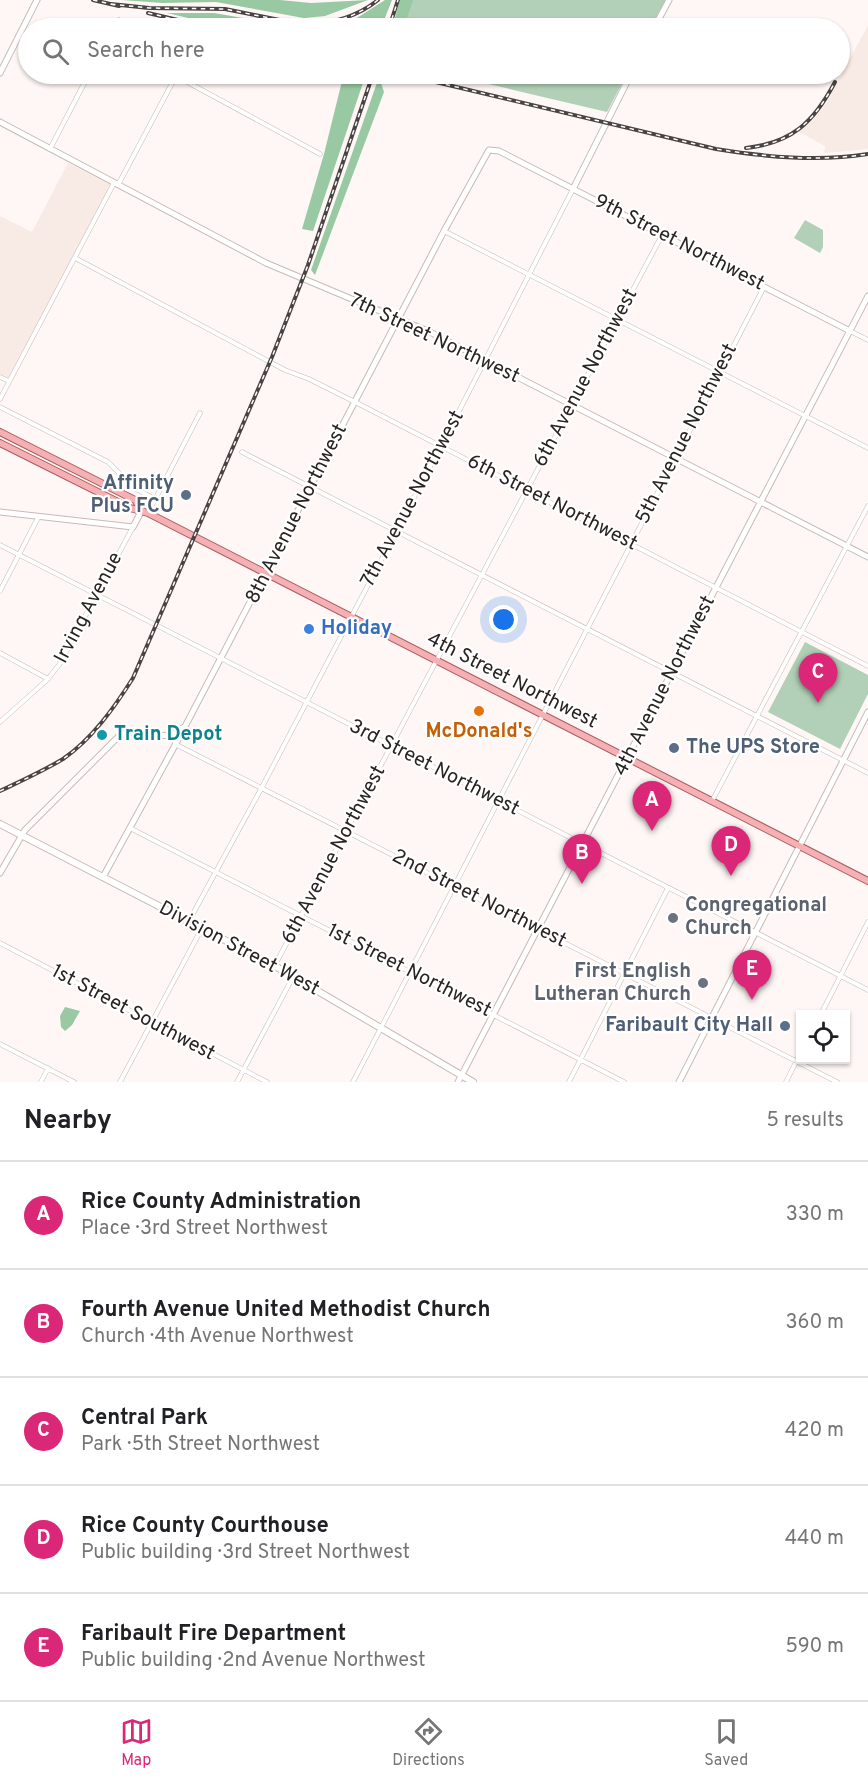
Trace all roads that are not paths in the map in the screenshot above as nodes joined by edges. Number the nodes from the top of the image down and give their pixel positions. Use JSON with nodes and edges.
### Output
{"nodes":[{"id":1,"x":37,"y":0,"type":"edge"},
{"id":2,"x":669,"y":0,"type":"edge"},
{"id":3,"x":28,"y":18,"type":"edge"},
{"id":4,"x":659,"y":18,"type":"edge"},
{"id":5,"x":18,"y":37,"type":"edge"},
{"id":6,"x":0,"y":73,"type":"edge"},
{"id":7,"x":84,"y":84,"type":"edge"},
{"id":8,"x":171,"y":84,"type":"edge"},
{"id":9,"x":192,"y":84,"type":"edge"},
{"id":10,"x":626,"y":84,"type":"edge"},
{"id":11,"x":0,"y":122,"type":"edge"},
{"id":12,"x":50,"y":149,"type":"junction"},
{"id":13,"x":489,"y":150,"type":"joint"},
{"id":14,"x":320,"y":154,"type":"dead end"},
{"id":15,"x":116,"y":184,"type":"junction"},
{"id":16,"x":573,"y":189,"type":"junction"},
{"id":17,"x":444,"y":231,"type":"junction"},
{"id":18,"x":662,"y":235,"type":"junction"},
{"id":19,"x":75,"y":258,"type":"junction"},
{"id":20,"x":530,"y":276,"type":"junction"},
{"id":21,"x":764,"y":287,"type":"junction"},
{"id":22,"x":868,"y":296,"type":"edge"},
{"id":23,"x":399,"y":318,"type":"junction"},
{"id":24,"x":617,"y":320,"type":"junction"},
{"id":25,"x":850,"y":331,"type":"junction"},
{"id":26,"x":868,"y":340,"type":"edge"},
{"id":27,"x":486,"y":361,"type":"junction"},
{"id":28,"x":719,"y":372,"type":"junction"},
{"id":29,"x":0,"y":377,"type":"edge"},
{"id":30,"x":9,"y":381,"type":"junction"},
{"id":31,"x":0,"y":399,"type":"edge"},
{"id":32,"x":355,"y":402,"type":"junction"},
{"id":33,"x":571,"y":406,"type":"junction"},
{"id":34,"x":0,"y":407,"type":"edge"},
{"id":35,"x":200,"y":412,"type":"dead end"},
{"id":36,"x":805,"y":416,"type":"junction"},
{"id":37,"x":0,"y":432,"type":"edge"},
{"id":38,"x":0,"y":443,"type":"edge"},
{"id":39,"x":441,"y":446,"type":"junction"},
{"id":40,"x":868,"y":448,"type":"edge"},
{"id":41,"x":242,"y":452,"type":"dead end"},
{"id":42,"x":675,"y":459,"type":"junction"},
{"id":43,"x":310,"y":488,"type":"junction"},
{"id":44,"x":527,"y":490,"type":"junction"},
{"id":45,"x":155,"y":499,"type":"junction"},
{"id":46,"x":761,"y":502,"type":"junction"},
{"id":47,"x":868,"y":506,"type":"edge"},
{"id":48,"x":145,"y":511,"type":"junction"},
{"id":49,"x":0,"y":512,"type":"edge"},
{"id":50,"x":39,"y":516,"type":"junction"},
{"id":51,"x":133,"y":527,"type":"junction"},
{"id":52,"x":396,"y":532,"type":"junction"},
{"id":53,"x":630,"y":544,"type":"junction"},
{"id":54,"x":0,"y":545,"type":"edge"},
{"id":55,"x":847,"y":547,"type":"junction"},
{"id":56,"x":19,"y":555,"type":"junction"},
{"id":57,"x":868,"y":557,"type":"edge"},
{"id":58,"x":266,"y":573,"type":"junction"},
{"id":59,"x":482,"y":575,"type":"junction"},
{"id":60,"x":716,"y":587,"type":"junction"},
{"id":61,"x":0,"y":591,"type":"edge"},
{"id":62,"x":97,"y":595,"type":"junction"},
{"id":63,"x":351,"y":617,"type":"junction"},
{"id":64,"x":586,"y":629,"type":"junction"},
{"id":65,"x":802,"y":631,"type":"junction"},
{"id":66,"x":0,"y":653,"type":"edge"},
{"id":67,"x":221,"y":658,"type":"junction"},
{"id":68,"x":437,"y":661,"type":"junction"},
{"id":69,"x":868,"y":666,"type":"edge"},
{"id":70,"x":671,"y":672,"type":"junction"},
{"id":71,"x":48,"y":679,"type":"junction"},
{"id":72,"x":306,"y":702,"type":"junction"},
{"id":73,"x":868,"y":712,"type":"edge"},
{"id":74,"x":542,"y":715,"type":"junction"},
{"id":75,"x":757,"y":716,"type":"junction"},
{"id":76,"x":0,"y":722,"type":"edge"},
{"id":77,"x":186,"y":726,"type":"junction"},
{"id":78,"x":152,"y":736,"type":"junction"},
{"id":79,"x":175,"y":744,"type":"junction"},
{"id":80,"x":392,"y":746,"type":"junction"},
{"id":81,"x":627,"y":759,"type":"junction"},
{"id":82,"x":843,"y":760,"type":"junction"},
{"id":83,"x":868,"y":773,"type":"edge"},
{"id":84,"x":261,"y":789,"type":"junction"},
{"id":85,"x":498,"y":801,"type":"junction"},
{"id":86,"x":712,"y":802,"type":"junction"},
{"id":87,"x":0,"y":824,"type":"edge"},
{"id":88,"x":129,"y":828,"type":"junction"},
{"id":89,"x":347,"y":833,"type":"junction"},
{"id":90,"x":21,"y":835,"type":"junction"},
{"id":91,"x":583,"y":844,"type":"junction"},
{"id":92,"x":799,"y":847,"type":"junction"},
{"id":93,"x":215,"y":872,"type":"junction"},
{"id":94,"x":0,"y":873,"type":"edge"},
{"id":95,"x":103,"y":878,"type":"junction"},
{"id":96,"x":868,"y":881,"type":"edge"},
{"id":97,"x":454,"y":886,"type":"junction"},
{"id":98,"x":668,"y":888,"type":"junction"},
{"id":99,"x":301,"y":916,"type":"junction"},
{"id":100,"x":188,"y":921,"type":"junction"},
{"id":101,"x":868,"y":922,"type":"edge"},
{"id":102,"x":202,"y":928,"type":"junction"},
{"id":103,"x":538,"y":929,"type":"junction"},
{"id":104,"x":755,"y":933,"type":"junction"},
{"id":105,"x":0,"y":943,"type":"edge"},
{"id":106,"x":275,"y":966,"type":"junction"},
{"id":107,"x":410,"y":972,"type":"junction"},
{"id":108,"x":624,"y":972,"type":"junction"},
{"id":109,"x":293,"y":976,"type":"junction"},
{"id":110,"x":841,"y":976,"type":"junction"},
{"id":111,"x":868,"y":990,"type":"edge"},
{"id":112,"x":823,"y":1010,"type":"edge"},
{"id":113,"x":493,"y":1015,"type":"junction"},
{"id":114,"x":712,"y":1017,"type":"junction"},
{"id":115,"x":151,"y":1022,"type":"junction"},
{"id":116,"x":380,"y":1029,"type":"junction"},
{"id":117,"x":0,"y":1044,"type":"edge"},
{"id":118,"x":580,"y":1058,"type":"junction"},
{"id":119,"x":796,"y":1060,"type":"edge"},
{"id":120,"x":796,"y":1063,"type":"edge"},
{"id":121,"x":803,"y":1064,"type":"edge"},
{"id":122,"x":48,"y":1068,"type":"junction"},
{"id":123,"x":243,"y":1070,"type":"junction"},
{"id":124,"x":460,"y":1079,"type":"edge"},
{"id":125,"x":41,"y":1082,"type":"edge"},
{"id":126,"x":74,"y":1082,"type":"edge"},
{"id":127,"x":120,"y":1082,"type":"edge"},
{"id":128,"x":237,"y":1082,"type":"edge"},
{"id":129,"x":267,"y":1082,"type":"edge"},
{"id":130,"x":353,"y":1082,"type":"edge"},
{"id":131,"x":473,"y":1082,"type":"edge"},
{"id":132,"x":568,"y":1082,"type":"edge"},
{"id":133,"x":624,"y":1082,"type":"edge"},
{"id":134,"x":679,"y":1082,"type":"edge"},
{"id":135,"x":786,"y":1082,"type":"edge"},
{"id":136,"x":837,"y":1082,"type":"edge"}],
"edges":[{"from":1,"to":3,"type":"street"},
{"from":2,"to":4,"type":"street"},
{"from":5,"to":6,"type":"street"},
{"from":7,"to":12,"type":"street"},
{"from":8,"to":15,"type":"street"},
{"from":9,"to":14,"type":"street"},
{"from":10,"to":16,"type":"street","name":"7th Avenue Northwest"},
{"from":11,"to":12,"type":"street","name":"7th Street Northwest"},
{"from":12,"to":15,"type":"street","name":"7th Street Northwest"},
{"from":13,"to":16,"type":"street","name":"9th Street Northwest"},
{"from":13,"to":17,"type":"street","name":"8th Avenue Northwest"},
{"from":15,"to":19,"type":"street"},
{"from":15,"to":23,"type":"street","name":"7th Street Northwest"},
{"from":16,"to":18,"type":"street","name":"9th Street Northwest"},
{"from":16,"to":20,"type":"street","name":"7th Avenue Northwest"},
{"from":17,"to":20,"type":"street"},
{"from":17,"to":23,"type":"street","name":"8th Avenue Northwest"},
{"from":18,"to":21,"type":"street","name":"9th Street Northwest"},
{"from":18,"to":24,"type":"street","name":"6th Avenue Northwest"},
{"from":19,"to":30,"type":"street"},
{"from":19,"to":32,"type":"street","name":"6th Street Northwest"},
{"from":20,"to":24,"type":"street"},
{"from":20,"to":27,"type":"street","name":"7th Avenue Northwest"},
{"from":21,"to":25,"type":"street","name":"9th Street Northwest"},
{"from":21,"to":28,"type":"street","name":"5th Avenue Northwest"},
{"from":22,"to":25,"type":"street","name":"4th Avenue Northwest"},
{"from":23,"to":27,"type":"street","name":"7th Street Northwest"},
{"from":23,"to":32,"type":"street","name":"8th Avenue Northwest"},
{"from":24,"to":28,"type":"street"},
{"from":24,"to":33,"type":"street","name":"6th Avenue Northwest"},
{"from":25,"to":26,"type":"street","name":"9th Street Northwest"},
{"from":25,"to":36,"type":"street","name":"4th Avenue Northwest"},
{"from":27,"to":33,"type":"street","name":"7th Street Northwest"},
{"from":27,"to":39,"type":"street","name":"7th Avenue Northwest"},
{"from":28,"to":36,"type":"street"},
{"from":28,"to":42,"type":"street","name":"5th Avenue Northwest"},
{"from":29,"to":30,"type":"street"},
{"from":30,"to":31,"type":"street"},
{"from":32,"to":39,"type":"street","name":"6th Street Northwest"},
{"from":32,"to":43,"type":"street","name":"8th Avenue Northwest"},
{"from":33,"to":42,"type":"street","name":"7th Street Northwest"},
{"from":33,"to":44,"type":"street","name":"6th Avenue Northwest"},
{"from":34,"to":45,"type":"street"},
{"from":35,"to":45,"type":"street","name":"Irving Avenue"},
{"from":36,"to":40,"type":"street"},
{"from":36,"to":46,"type":"street","name":"4th Avenue Northwest"},
{"from":37,"to":48,"type":"main road"},
{"from":38,"to":48,"type":"main road"},
{"from":39,"to":44,"type":"street","name":"6th Street Northwest"},
{"from":39,"to":52,"type":"street","name":"7th Avenue Northwest"},
{"from":41,"to":43,"type":"street"},
{"from":42,"to":46,"type":"street","name":"7th Street Northwest"},
{"from":42,"to":53,"type":"street","name":"5th Avenue Northwest"},
{"from":43,"to":52,"type":"street"},
{"from":43,"to":58,"type":"street","name":"8th Avenue Northwest"},
{"from":44,"to":53,"type":"street","name":"6th Street Northwest"},
{"from":44,"to":59,"type":"street","name":"6th Avenue Northwest"},
{"from":45,"to":48,"type":"street","name":"Irving Avenue"},
{"from":46,"to":55,"type":"street","name":"7th Street Northwest"},
{"from":46,"to":60,"type":"street","name":"4th Avenue Northwest"},
{"from":47,"to":55,"type":"street"},
{"from":48,"to":51,"type":"street","name":"Irving Avenue"},
{"from":48,"to":58,"type":"main road","name":"4th Street Northwest"},
{"from":49,"to":50,"type":"street"},
{"from":50,"to":51,"type":"street"},
{"from":50,"to":56,"type":"street"},
{"from":51,"to":62,"type":"street","name":"Irving Avenue"},
{"from":52,"to":59,"type":"street"},
{"from":52,"to":63,"type":"street","name":"7th Avenue Northwest"},
{"from":53,"to":60,"type":"street","name":"6th Street Northwest"},
{"from":53,"to":64,"type":"street","name":"5th Avenue Northwest"},
{"from":54,"to":56,"type":"street","name":"3rd Street Northwest"},
{"from":55,"to":57,"type":"street","name":"7th Street Northwest"},
{"from":55,"to":65,"type":"street"},
{"from":56,"to":61,"type":"street"},
{"from":56,"to":62,"type":"street","name":"3rd Street Northwest"},
{"from":58,"to":63,"type":"main road","name":"4th Street Northwest"},
{"from":58,"to":67,"type":"street","name":"8th Avenue Northwest"},
{"from":59,"to":64,"type":"street"},
{"from":59,"to":68,"type":"street","name":"6th Avenue Northwest"},
{"from":60,"to":65,"type":"street","name":"6th Street Northwest"},
{"from":60,"to":70,"type":"street","name":"4th Avenue Northwest"},
{"from":62,"to":67,"type":"street","name":"3rd Street Northwest"},
{"from":62,"to":71,"type":"street","name":"Irving Avenue"},
{"from":63,"to":68,"type":"main road","name":"4th Street Northwest"},
{"from":63,"to":72,"type":"street","name":"7th Avenue Northwest"},
{"from":64,"to":70,"type":"street"},
{"from":64,"to":74,"type":"street","name":"5th Avenue Northwest"},
{"from":65,"to":69,"type":"street","name":"6th Street Northwest"},
{"from":65,"to":75,"type":"street"},
{"from":66,"to":71,"type":"street"},
{"from":67,"to":72,"type":"street","name":"3rd Street Northwest"},
{"from":67,"to":77,"type":"street","name":"8th Avenue Northwest"},
{"from":68,"to":74,"type":"main road","name":"4th Street Northwest"},
{"from":68,"to":80,"type":"street","name":"6th Avenue Northwest"},
{"from":70,"to":75,"type":"street"},
{"from":70,"to":81,"type":"street","name":"4th Avenue Northwest"},
{"from":71,"to":76,"type":"street","name":"Irving Avenue"},
{"from":72,"to":80,"type":"street","name":"3rd Street Northwest"},
{"from":72,"to":84,"type":"street","name":"7th Avenue Northwest"},
{"from":73,"to":82,"type":"street"},
{"from":74,"to":81,"type":"main road","name":"4th Street Northwest"},
{"from":74,"to":85,"type":"street","name":"5th Avenue Northwest"},
{"from":75,"to":82,"type":"street"},
{"from":75,"to":86,"type":"street"},
{"from":77,"to":78,"type":"street"},
{"from":77,"to":79,"type":"street","name":"8th Avenue Northwest"},
{"from":78,"to":79,"type":"street","name":"2nd Street Northwest"},
{"from":78,"to":90,"type":"street"},
{"from":79,"to":84,"type":"street","name":"2nd Street Northwest"},
{"from":79,"to":88,"type":"street","name":"8th Avenue Northwest"},
{"from":80,"to":85,"type":"street","name":"3rd Street Northwest"},
{"from":80,"to":89,"type":"street","name":"6th Avenue Northwest"},
{"from":81,"to":86,"type":"main road","name":"4th Street Northwest"},
{"from":81,"to":91,"type":"street","name":"4th Avenue Northwest"},
{"from":82,"to":83,"type":"street"},
{"from":82,"to":92,"type":"street"},
{"from":84,"to":89,"type":"street","name":"2nd Street Northwest"},
{"from":84,"to":93,"type":"street","name":"7th Avenue Northwest"},
{"from":85,"to":91,"type":"street","name":"3rd Street Northwest"},
{"from":85,"to":97,"type":"street","name":"5th Avenue Northwest"},
{"from":86,"to":92,"type":"main road","name":"4th Street Northwest"},
{"from":87,"to":90,"type":"main road","name":"Division Street West"},
{"from":88,"to":93,"type":"street","name":"1st Street Northwest"},
{"from":88,"to":95,"type":"street","name":"8th Avenue Northwest"},
{"from":89,"to":97,"type":"street","name":"2nd Street Northwest"},
{"from":89,"to":99,"type":"street","name":"6th Avenue Northwest"},
{"from":90,"to":94,"type":"street"},
{"from":90,"to":95,"type":"main road","name":"Division Street West"},
{"from":91,"to":98,"type":"street","name":"3rd Street Northwest"},
{"from":91,"to":103,"type":"street","name":"4th Avenue Northwest"},
{"from":92,"to":96,"type":"main road","name":"4th Street Northwest"},
{"from":92,"to":104,"type":"street"},
{"from":93,"to":99,"type":"street","name":"1st Street Northwest"},
{"from":93,"to":100,"type":"street","name":"7th Avenue Northwest"},
{"from":95,"to":100,"type":"main road","name":"Division Street West"},
{"from":97,"to":103,"type":"street","name":"2nd Street Northwest"},
{"from":97,"to":107,"type":"street","name":"5th Avenue Northwest"},
{"from":98,"to":104,"type":"street","name":"3rd Street Northwest"},
{"from":98,"to":108,"type":"street"},
{"from":99,"to":106,"type":"street","name":"6th Avenue Northwest"},
{"from":99,"to":107,"type":"street","name":"1st Street Northwest"},
{"from":100,"to":102,"type":"main road","name":"Division Street West"},
{"from":101,"to":110,"type":"street"},
{"from":102,"to":106,"type":"main road","name":"Division Street West"},
{"from":102,"to":115,"type":"street"},
{"from":103,"to":108,"type":"street","name":"2nd Street Northwest"},
{"from":103,"to":113,"type":"street","name":"4th Avenue Northwest"},
{"from":104,"to":110,"type":"street","name":"3rd Street Northwest"},
{"from":104,"to":114,"type":"street"},
{"from":105,"to":115,"type":"street","name":"1st Street Southwest"},
{"from":106,"to":109,"type":"main road","name":"Division Street West"},
{"from":107,"to":113,"type":"street","name":"1st Street Northwest"},
{"from":107,"to":116,"type":"street","name":"5th Avenue Northwest"},
{"from":108,"to":114,"type":"street","name":"2nd Street Northwest"},
{"from":108,"to":118,"type":"street"},
{"from":109,"to":116,"type":"main road","name":"Division Street West"},
{"from":109,"to":123,"type":"street"},
{"from":110,"to":111,"type":"street","name":"3rd Street Northwest"},
{"from":110,"to":112,"type":"street"},
{"from":113,"to":118,"type":"street","name":"1st Street Northwest"},
{"from":113,"to":124,"type":"street","name":"4th Avenue Northwest"},
{"from":114,"to":119,"type":"street","name":"2nd Street Northwest"},
{"from":114,"to":134,"type":"street"},
{"from":115,"to":123,"type":"street","name":"1st Street Southwest"},
{"from":115,"to":127,"type":"street"},
{"from":116,"to":124,"type":"main road","name":"Division Street West"},
{"from":116,"to":130,"type":"street","name":"5th Avenue Northwest"},
{"from":117,"to":122,"type":"street"},
{"from":118,"to":132,"type":"street"},
{"from":118,"to":133,"type":"street","name":"1st Street Northwest"},
{"from":120,"to":135,"type":"street"},
{"from":121,"to":136,"type":"street","name":"2nd Street Northwest"},
{"from":122,"to":125,"type":"street"},
{"from":122,"to":126,"type":"street"},
{"from":123,"to":128,"type":"street"},
{"from":123,"to":129,"type":"street","name":"1st Street Southwest"},
{"from":124,"to":131,"type":"main road","name":"Division Street West"}]}
